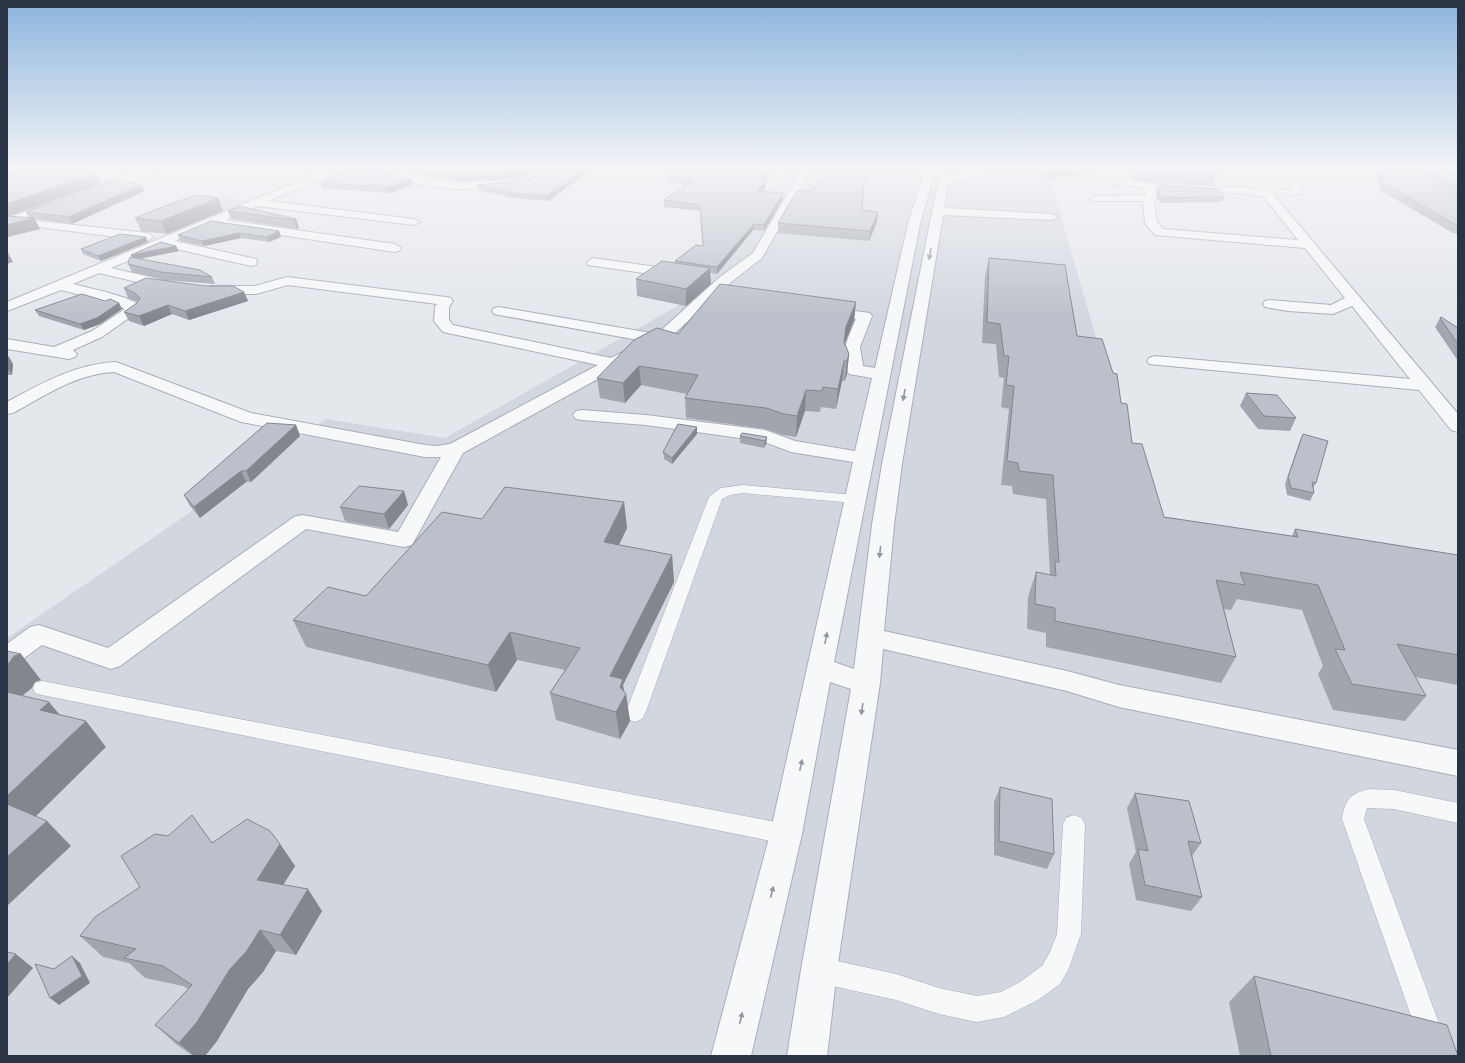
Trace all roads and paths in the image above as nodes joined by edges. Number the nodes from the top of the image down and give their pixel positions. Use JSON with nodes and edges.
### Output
{"nodes":[{"id":1,"x":217,"y":219,"type":"edge"},
{"id":2,"x":386,"y":219,"type":"edge"},
{"id":3,"x":779,"y":219,"type":"edge"},
{"id":4,"x":987,"y":219,"type":"edge"},
{"id":5,"x":1151,"y":219,"type":"edge"},
{"id":6,"x":1286,"y":219,"type":"edge"},
{"id":7,"x":930,"y":220,"type":"junction"},
{"id":8,"x":9,"y":221,"type":"edge"},
{"id":9,"x":211,"y":221,"type":"junction"},
{"id":10,"x":414,"y":222,"type":"dead end"},
{"id":11,"x":1159,"y":232,"type":"junction"},
{"id":12,"x":164,"y":241,"type":"junction"},
{"id":13,"x":1307,"y":244,"type":"junction"},
{"id":14,"x":1174,"y":246,"type":"dead end"},
{"id":15,"x":395,"y":248,"type":"dead end"},
{"id":16,"x":251,"y":262,"type":"dead end"},
{"id":17,"x":593,"y":262,"type":"dead end"},
{"id":18,"x":97,"y":269,"type":"junction"},
{"id":19,"x":694,"y":276,"type":"edge"},
{"id":20,"x":710,"y":278,"type":"edge"},
{"id":21,"x":725,"y":280,"type":"junction"},
{"id":22,"x":59,"y":285,"type":"junction"},
{"id":23,"x":1353,"y":300,"type":"junction"},
{"id":24,"x":1270,"y":304,"type":"dead end"},
{"id":25,"x":7,"y":307,"type":"edge"},
{"id":26,"x":811,"y":309,"type":"edge"},
{"id":27,"x":499,"y":311,"type":"dead end"},
{"id":28,"x":660,"y":339,"type":"junction"},
{"id":29,"x":7,"y":344,"type":"edge"},
{"id":30,"x":55,"y":352,"type":"junction"},
{"id":31,"x":1155,"y":361,"type":"dead end"},
{"id":32,"x":613,"y":363,"type":"junction"},
{"id":33,"x":909,"y":364,"type":"junction"},
{"id":34,"x":883,"y":367,"type":"junction"},
{"id":35,"x":98,"y":368,"type":"junction"},
{"id":36,"x":1423,"y":385,"type":"junction"},
{"id":37,"x":7,"y":409,"type":"edge"},
{"id":38,"x":582,"y":415,"type":"dead end"},
{"id":39,"x":1458,"y":426,"type":"edge"},
{"id":40,"x":455,"y":449,"type":"junction"},
{"id":41,"x":864,"y":458,"type":"junction"},
{"id":42,"x":853,"y":507,"type":"junction"},
{"id":43,"x":883,"y":525,"type":"junction"},
{"id":44,"x":871,"y":637,"type":"junction"},
{"id":45,"x":7,"y":657,"type":"edge"},
{"id":46,"x":820,"y":668,"type":"junction"},
{"id":47,"x":866,"y":683,"type":"junction"},
{"id":48,"x":42,"y":688,"type":"dead end"},
{"id":49,"x":635,"y":714,"type":"dead end"},
{"id":50,"x":1458,"y":764,"type":"edge"},
{"id":51,"x":1458,"y":813,"type":"edge"},
{"id":52,"x":1074,"y":825,"type":"dead end"},
{"id":53,"x":786,"y":834,"type":"junction"},
{"id":54,"x":819,"y":970,"type":"junction"},
{"id":55,"x":731,"y":1056,"type":"edge"},
{"id":56,"x":807,"y":1056,"type":"edge"},
{"id":57,"x":1438,"y":1056,"type":"edge"}],
"edges":[{"from":1,"to":9,"type":"street"},
{"from":2,"to":10,"type":"street"},
{"from":3,"to":21,"type":"street"},
{"from":4,"to":7,"type":"street"},
{"from":5,"to":11,"type":"street"},
{"from":6,"to":13,"type":"street"},
{"from":7,"to":33,"type":"street","one_way":true},
{"from":7,"to":34,"type":"street"},
{"from":8,"to":12,"type":"street"},
{"from":9,"to":12,"type":"street"},
{"from":9,"to":15,"type":"street"},
{"from":11,"to":13,"type":"street"},
{"from":11,"to":14,"type":"street"},
{"from":12,"to":16,"type":"street"},
{"from":12,"to":18,"type":"street"},
{"from":13,"to":23,"type":"street"},
{"from":17,"to":19,"type":"street"},
{"from":18,"to":22,"type":"street"},
{"from":18,"to":32,"type":"street"},
{"from":20,"to":21,"type":"street"},
{"from":21,"to":28,"type":"street"},
{"from":22,"to":25,"type":"street"},
{"from":22,"to":30,"type":"street"},
{"from":23,"to":24,"type":"street"},
{"from":23,"to":36,"type":"street"},
{"from":26,"to":34,"type":"street"},
{"from":27,"to":28,"type":"street"},
{"from":28,"to":32,"type":"street"},
{"from":29,"to":30,"type":"street"},
{"from":30,"to":35,"type":"street"},
{"from":31,"to":36,"type":"street"},
{"from":32,"to":40,"type":"street"},
{"from":33,"to":34,"type":"street"},
{"from":33,"to":43,"type":"street","one_way":true},
{"from":34,"to":41,"type":"street"},
{"from":35,"to":37,"type":"street"},
{"from":35,"to":40,"type":"street"},
{"from":36,"to":39,"type":"street"},
{"from":38,"to":41,"type":"street"},
{"from":40,"to":45,"type":"street"},
{"from":41,"to":42,"type":"street"},
{"from":42,"to":43,"type":"street"},
{"from":46,"to":42,"type":"street","one_way":true},
{"from":42,"to":49,"type":"lane"},
{"from":43,"to":44,"type":"street","one_way":true},
{"from":44,"to":47,"type":"street"},
{"from":44,"to":50,"type":"street"},
{"from":46,"to":47,"type":"street"},
{"from":53,"to":46,"type":"street","one_way":true},
{"from":47,"to":54,"type":"street","one_way":true},
{"from":48,"to":53,"type":"lane"},
{"from":51,"to":57,"type":"lane"},
{"from":52,"to":54,"type":"lane"},
{"from":55,"to":53,"type":"street","one_way":true},
{"from":54,"to":56,"type":"street"}]}
